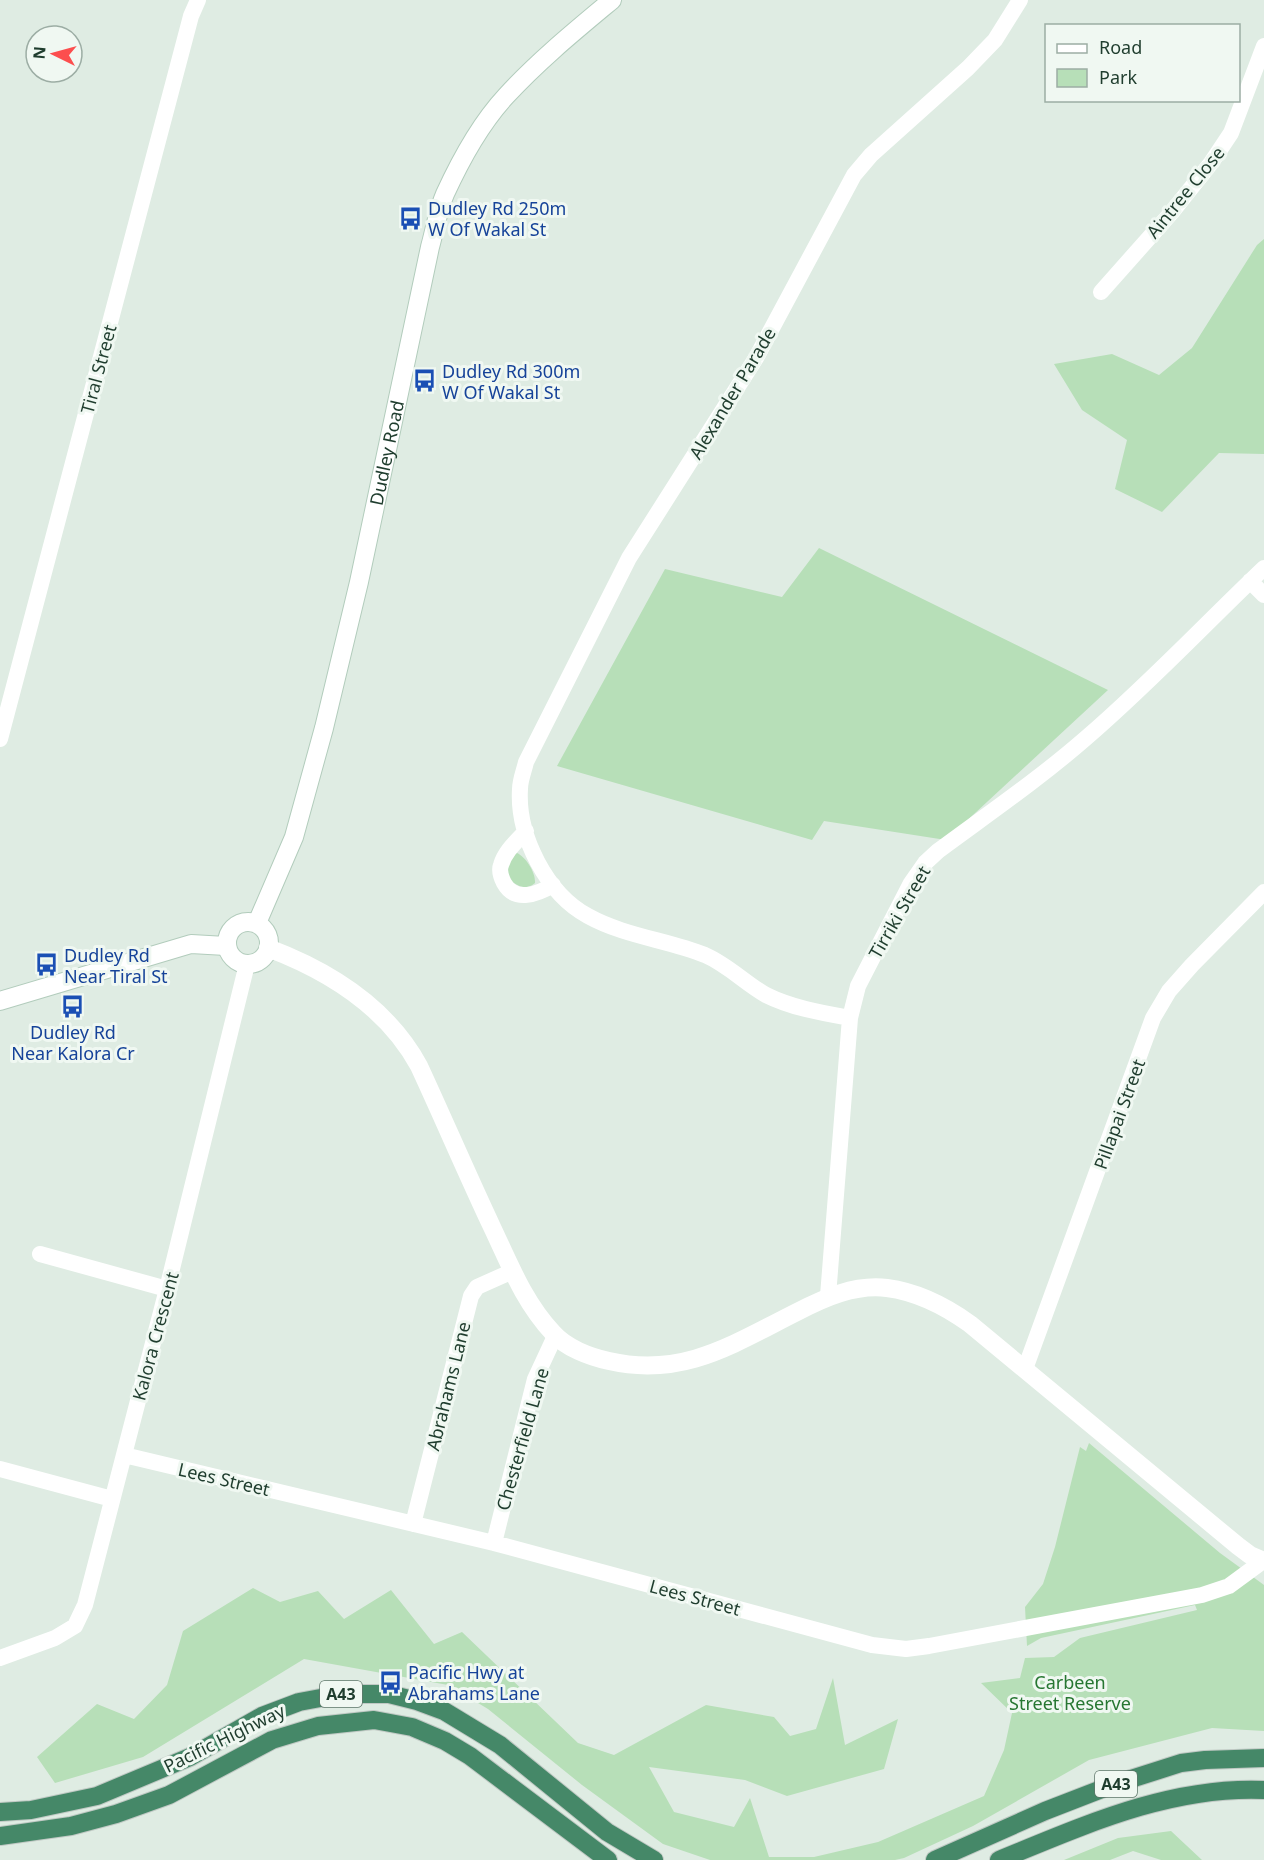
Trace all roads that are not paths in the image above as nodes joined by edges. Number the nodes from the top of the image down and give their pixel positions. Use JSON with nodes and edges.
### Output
{"nodes":[{"id":1,"x":198,"y":0,"type":"edge"},
{"id":2,"x":612,"y":0,"type":"edge"},
{"id":3,"x":1020,"y":0,"type":"edge"},
{"id":4,"x":1264,"y":46,"type":"edge"},
{"id":5,"x":1101,"y":292,"type":"dead end"},
{"id":6,"x":1264,"y":568,"type":"edge"},
{"id":7,"x":1250,"y":581,"type":"junction"},
{"id":8,"x":1264,"y":595,"type":"edge"},
{"id":9,"x":0,"y":739,"type":"edge"},
{"id":10,"x":526,"y":831,"type":"junction"},
{"id":11,"x":553,"y":885,"type":"junction"},
{"id":12,"x":1264,"y":892,"type":"edge"},
{"id":13,"x":256,"y":923,"type":"junction"},
{"id":14,"x":226,"y":946,"type":"junction"},
{"id":15,"x":268,"y":948,"type":"junction"},
{"id":16,"x":247,"y":964,"type":"junction"},
{"id":17,"x":0,"y":1001,"type":"edge"},
{"id":18,"x":850,"y":1018,"type":"junction"},
{"id":19,"x":40,"y":1254,"type":"dead end"},
{"id":20,"x":513,"y":1271,"type":"junction"},
{"id":21,"x":168,"y":1289,"type":"junction"},
{"id":22,"x":828,"y":1296,"type":"junction"},
{"id":23,"x":555,"y":1336,"type":"junction"},
{"id":24,"x":1025,"y":1369,"type":"junction"},
{"id":25,"x":124,"y":1455,"type":"junction"},
{"id":26,"x":0,"y":1469,"type":"edge"},
{"id":27,"x":112,"y":1499,"type":"junction"},
{"id":28,"x":412,"y":1524,"type":"junction"},
{"id":29,"x":494,"y":1543,"type":"junction"},
{"id":30,"x":1264,"y":1561,"type":"edge"},
{"id":31,"x":0,"y":1658,"type":"edge"},
{"id":32,"x":1264,"y":1758,"type":"edge"},
{"id":33,"x":1264,"y":1790,"type":"edge"},
{"id":34,"x":0,"y":1812,"type":"edge"},
{"id":35,"x":0,"y":1836,"type":"edge"},
{"id":36,"x":608,"y":1860,"type":"edge"},
{"id":37,"x":654,"y":1860,"type":"edge"},
{"id":38,"x":935,"y":1860,"type":"edge"},
{"id":39,"x":999,"y":1860,"type":"edge"}],
"edges":[{"from":1,"to":9,"type":"street","name":"Tiral Street"},
{"from":2,"to":13,"type":"main road","name":"Dudley Road"},
{"from":3,"to":10,"type":"street","name":"Alexander Parade"},
{"from":4,"to":5,"type":"street","name":"Aintree Close"},
{"from":6,"to":7,"type":"street","name":"Tirriki Street"},
{"from":7,"to":8,"type":"street"},
{"from":7,"to":18,"type":"street","name":"Tirriki Street"},
{"from":10,"to":11,"type":"street","name":"Alexander Parade"},
{"from":10,"to":11,"type":"street"},
{"from":11,"to":18,"type":"street","name":"Alexander Parade"},
{"from":12,"to":24,"type":"street","name":"Pillapai Street"},
{"from":13,"to":14,"type":"main road"},
{"from":13,"to":15,"type":"main road"},
{"from":14,"to":16,"type":"main road"},
{"from":14,"to":17,"type":"main road"},
{"from":15,"to":16,"type":"main road"},
{"from":15,"to":20,"type":"main road"},
{"from":16,"to":21,"type":"street","name":"Kalora Crescent"},
{"from":18,"to":22,"type":"street","name":"Tirriki Street"},
{"from":19,"to":21,"type":"street"},
{"from":20,"to":23,"type":"main road"},
{"from":20,"to":28,"type":"street","name":"Abrahams Lane"},
{"from":21,"to":25,"type":"street","name":"Kalora Crescent"},
{"from":22,"to":23,"type":"main road"},
{"from":22,"to":24,"type":"main road"},
{"from":23,"to":29,"type":"street","name":"Chesterfield Lane"},
{"from":24,"to":30,"type":"main road"},
{"from":25,"to":27,"type":"street","name":"Kalora Crescent"},
{"from":25,"to":28,"type":"street","name":"Lees Street"},
{"from":26,"to":27,"type":"street"},
{"from":27,"to":31,"type":"street","name":"Kalora Crescent"},
{"from":28,"to":29,"type":"street","name":"Lees Street"},
{"from":29,"to":30,"type":"street","name":"Lees Street"},
{"from":32,"to":38,"type":"highway","number":"A43"},
{"from":33,"to":39,"type":"highway","number":"A43"},
{"from":34,"to":37,"type":"highway","name":"Pacific Highway","number":"A43"},
{"from":35,"to":36,"type":"highway","name":"Pacific Highway","number":"A43"}]}
